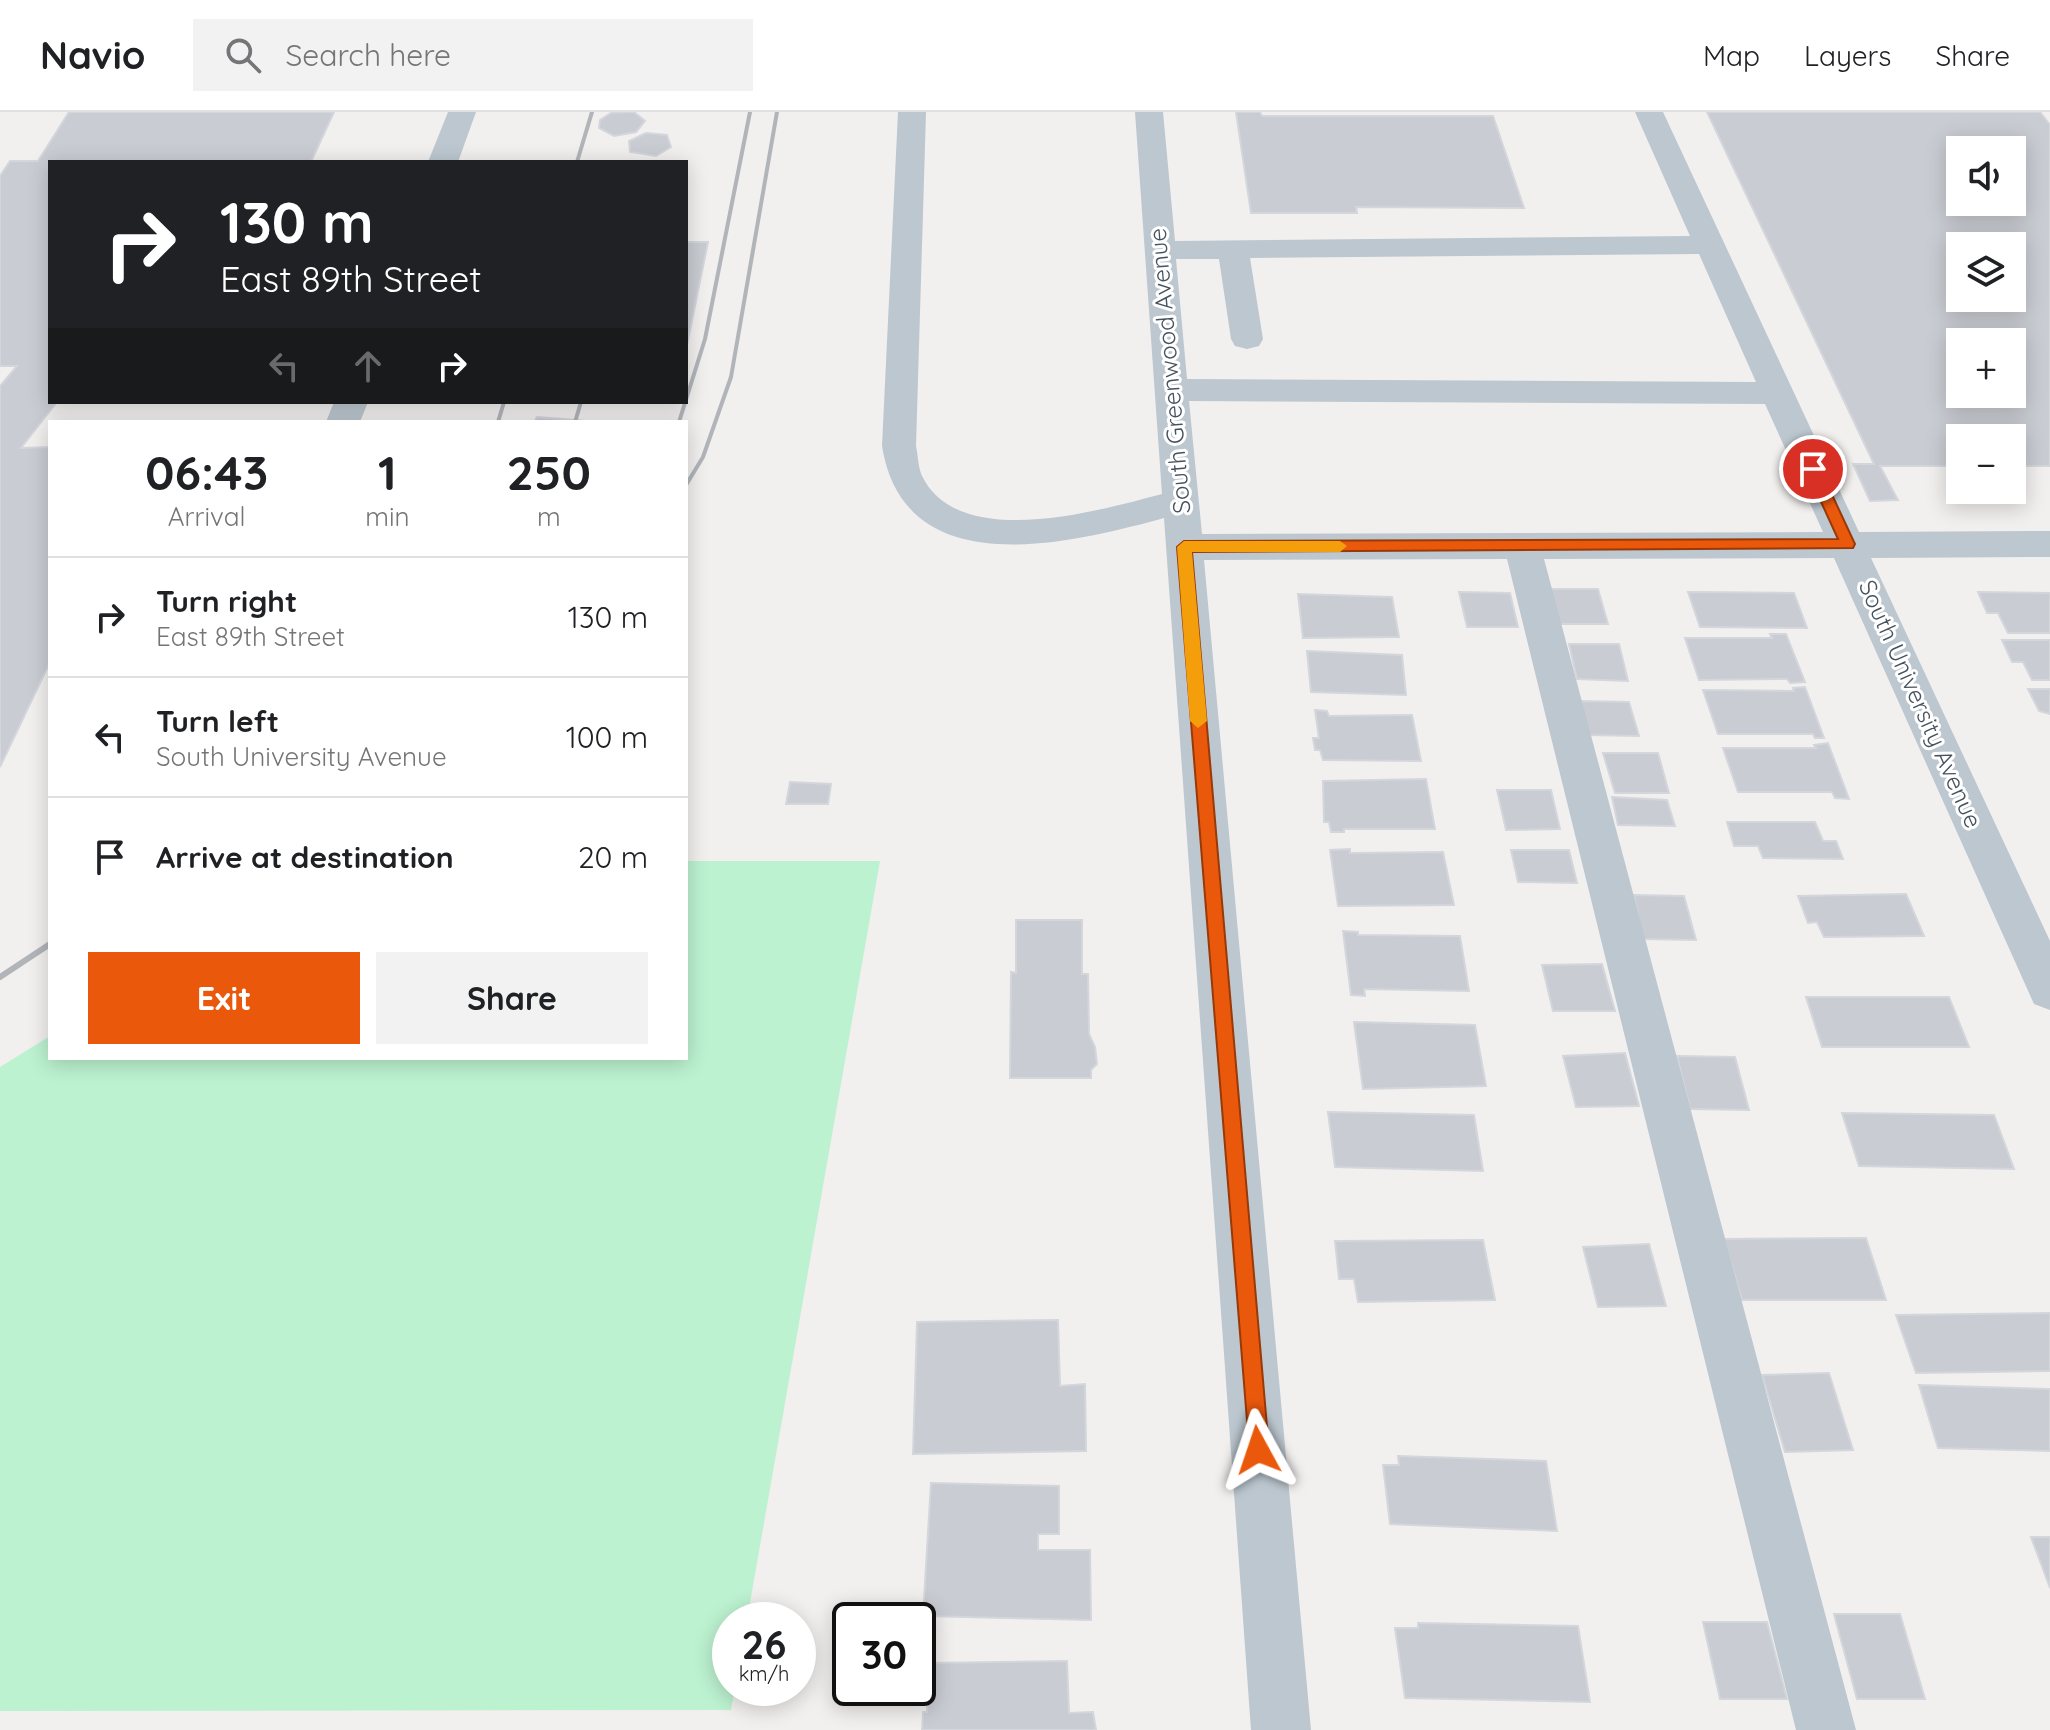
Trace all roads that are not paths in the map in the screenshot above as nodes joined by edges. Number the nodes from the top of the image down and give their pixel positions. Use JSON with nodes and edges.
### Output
{"nodes":[{"id":1,"x":462,"y":112,"type":"edge"},
{"id":2,"x":912,"y":112,"type":"edge"},
{"id":3,"x":1149,"y":112,"type":"edge"},
{"id":4,"x":1649,"y":112,"type":"edge"},
{"id":5,"x":444,"y":160,"type":"edge"},
{"id":6,"x":1710,"y":245,"type":"junction"},
{"id":7,"x":1233,"y":249,"type":"junction"},
{"id":8,"x":1160,"y":250,"type":"junction"},
{"id":9,"x":1247,"y":339,"type":"dead end"},
{"id":10,"x":1172,"y":390,"type":"junction"},
{"id":11,"x":1778,"y":393,"type":"junction"},
{"id":12,"x":1180,"y":501,"type":"junction"},
{"id":13,"x":1848,"y":544,"type":"junction"},
{"id":14,"x":2050,"y":544,"type":"edge"},
{"id":15,"x":1522,"y":546,"type":"junction"},
{"id":16,"x":1184,"y":547,"type":"junction"},
{"id":17,"x":2050,"y":990,"type":"edge"},
{"id":18,"x":1281,"y":1730,"type":"edge"},
{"id":19,"x":1826,"y":1730,"type":"edge"}],
"edges":[{"from":1,"to":5,"type":"street"},
{"from":2,"to":12,"type":"street"},
{"from":3,"to":8,"type":"street","name":"South Greenwood Avenue"},
{"from":4,"to":6,"type":"street","name":"South University Avenue"},
{"from":6,"to":7,"type":"street"},
{"from":6,"to":11,"type":"street","name":"South University Avenue"},
{"from":7,"to":8,"type":"street"},
{"from":7,"to":9,"type":"street"},
{"from":8,"to":10,"type":"street","name":"South Greenwood Avenue"},
{"from":10,"to":11,"type":"street"},
{"from":10,"to":12,"type":"street","name":"South Greenwood Avenue"},
{"from":11,"to":13,"type":"street","name":"South University Avenue"},
{"from":12,"to":16,"type":"street","name":"South Greenwood Avenue"},
{"from":13,"to":14,"type":"street"},
{"from":13,"to":15,"type":"street"},
{"from":13,"to":17,"type":"street","name":"South University Avenue"},
{"from":15,"to":16,"type":"street"},
{"from":15,"to":19,"type":"street"},
{"from":16,"to":18,"type":"street","name":"South Greenwood Avenue"}]}
